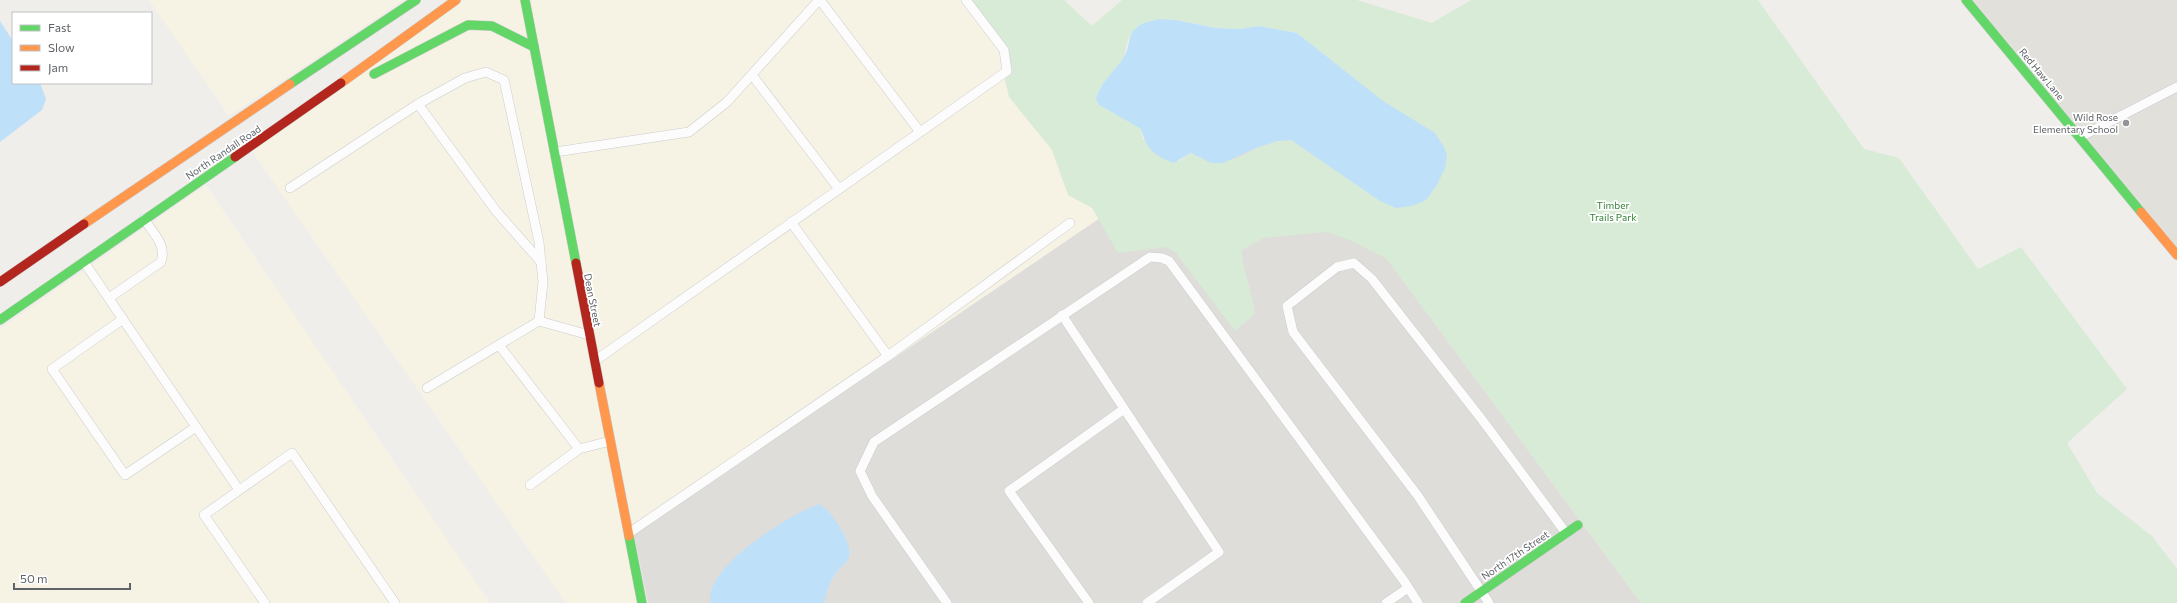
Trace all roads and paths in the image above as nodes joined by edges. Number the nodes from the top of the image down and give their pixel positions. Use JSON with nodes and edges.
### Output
{"nodes":[{"id":1,"x":416,"y":0,"type":"edge"},
{"id":2,"x":456,"y":0,"type":"edge"},
{"id":3,"x":525,"y":0,"type":"edge"},
{"id":4,"x":819,"y":0,"type":"edge"},
{"id":5,"x":966,"y":0,"type":"edge"},
{"id":6,"x":1966,"y":0,"type":"edge"},
{"id":7,"x":534,"y":47,"type":"junction"},
{"id":8,"x":752,"y":75,"type":"junction"},
{"id":9,"x":2177,"y":87,"type":"edge"},
{"id":10,"x":418,"y":104,"type":"junction"},
{"id":11,"x":294,"y":117,"type":"junction"},
{"id":12,"x":920,"y":132,"type":"junction"},
{"id":13,"x":2080,"y":137,"type":"junction"},
{"id":14,"x":553,"y":152,"type":"junction"},
{"id":15,"x":290,"y":188,"type":"dead end"},
{"id":16,"x":839,"y":189,"type":"junction"},
{"id":17,"x":144,"y":220,"type":"junction"},
{"id":18,"x":791,"y":222,"type":"junction"},
{"id":19,"x":1070,"y":223,"type":"dead end"},
{"id":20,"x":2177,"y":255,"type":"edge"},
{"id":21,"x":84,"y":262,"type":"junction"},
{"id":22,"x":541,"y":262,"type":"junction"},
{"id":23,"x":0,"y":282,"type":"edge"},
{"id":24,"x":109,"y":298,"type":"junction"},
{"id":25,"x":1062,"y":315,"type":"junction"},
{"id":26,"x":0,"y":320,"type":"edge"},
{"id":27,"x":123,"y":320,"type":"junction"},
{"id":28,"x":539,"y":321,"type":"junction"},
{"id":29,"x":589,"y":335,"type":"junction"},
{"id":30,"x":499,"y":346,"type":"junction"},
{"id":31,"x":888,"y":356,"type":"junction"},
{"id":32,"x":594,"y":361,"type":"junction"},
{"id":33,"x":427,"y":388,"type":"dead end"},
{"id":34,"x":1124,"y":409,"type":"junction"},
{"id":35,"x":196,"y":427,"type":"junction"},
{"id":36,"x":610,"y":441,"type":"junction"},
{"id":37,"x":579,"y":450,"type":"junction"},
{"id":38,"x":530,"y":484,"type":"dead end"},
{"id":39,"x":239,"y":490,"type":"junction"},
{"id":40,"x":1578,"y":525,"type":"dead end"},
{"id":41,"x":629,"y":533,"type":"junction"},
{"id":42,"x":1566,"y":533,"type":"junction"},
{"id":43,"x":1408,"y":588,"type":"junction"},
{"id":44,"x":1481,"y":591,"type":"junction"},
{"id":45,"x":265,"y":603,"type":"edge"},
{"id":46,"x":395,"y":603,"type":"edge"},
{"id":47,"x":642,"y":603,"type":"edge"},
{"id":48,"x":947,"y":603,"type":"edge"},
{"id":49,"x":1089,"y":603,"type":"edge"},
{"id":50,"x":1147,"y":603,"type":"edge"},
{"id":51,"x":1386,"y":603,"type":"edge"},
{"id":52,"x":1418,"y":603,"type":"edge"},
{"id":53,"x":1465,"y":603,"type":"edge"},
{"id":54,"x":1489,"y":603,"type":"edge"}],
"edges":[{"from":1,"to":23,"type":"main road","name":"North Randall Road"},
{"from":2,"to":11,"type":"main road","name":"North Randall Road"},
{"from":3,"to":7,"type":"main road","name":"Dean Street"},
{"from":4,"to":8,"type":"lane"},
{"from":4,"to":12,"type":"lane"},
{"from":5,"to":12,"type":"lane"},
{"from":6,"to":13,"type":"main road","name":"Red Haw Lane"},
{"from":7,"to":11,"type":"main road"},
{"from":7,"to":14,"type":"main road","name":"Dean Street"},
{"from":8,"to":14,"type":"lane"},
{"from":8,"to":16,"type":"lane"},
{"from":9,"to":13,"type":"lane"},
{"from":10,"to":15,"type":"lane"},
{"from":10,"to":22,"type":"lane"},
{"from":10,"to":22,"type":"lane"},
{"from":11,"to":17,"type":"main road","name":"North Randall Road"},
{"from":12,"to":16,"type":"lane"},
{"from":13,"to":20,"type":"main road","name":"Red Haw Lane"},
{"from":14,"to":29,"type":"main road","name":"Dean Street"},
{"from":16,"to":18,"type":"lane"},
{"from":17,"to":21,"type":"main road","name":"North Randall Road"},
{"from":17,"to":24,"type":"lane"},
{"from":18,"to":31,"type":"lane"},
{"from":18,"to":32,"type":"lane"},
{"from":19,"to":31,"type":"lane"},
{"from":21,"to":24,"type":"lane"},
{"from":21,"to":26,"type":"main road","name":"North Randall Road"},
{"from":22,"to":28,"type":"lane"},
{"from":24,"to":27,"type":"lane"},
{"from":25,"to":34,"type":"lane"},
{"from":25,"to":43,"type":"lane"},
{"from":25,"to":48,"type":"lane"},
{"from":27,"to":35,"type":"lane"},
{"from":27,"to":35,"type":"lane"},
{"from":28,"to":29,"type":"lane"},
{"from":28,"to":30,"type":"lane"},
{"from":29,"to":32,"type":"main road","name":"Dean Street"},
{"from":30,"to":33,"type":"lane"},
{"from":30,"to":37,"type":"lane"},
{"from":31,"to":41,"type":"lane"},
{"from":32,"to":36,"type":"main road","name":"Dean Street"},
{"from":34,"to":49,"type":"lane"},
{"from":34,"to":50,"type":"lane"},
{"from":35,"to":39,"type":"lane"},
{"from":36,"to":37,"type":"lane"},
{"from":36,"to":41,"type":"main road","name":"Dean Street"},
{"from":37,"to":38,"type":"lane"},
{"from":39,"to":45,"type":"lane"},
{"from":39,"to":46,"type":"lane"},
{"from":40,"to":42,"type":"main road","name":"North 17th Street"},
{"from":41,"to":47,"type":"main road","name":"Dean Street"},
{"from":42,"to":44,"type":"main road","name":"North 17th Street"},
{"from":42,"to":44,"type":"lane"},
{"from":43,"to":51,"type":"lane"},
{"from":43,"to":52,"type":"lane"},
{"from":44,"to":53,"type":"main road","name":"North 17th Street"},
{"from":44,"to":54,"type":"lane"}]}
